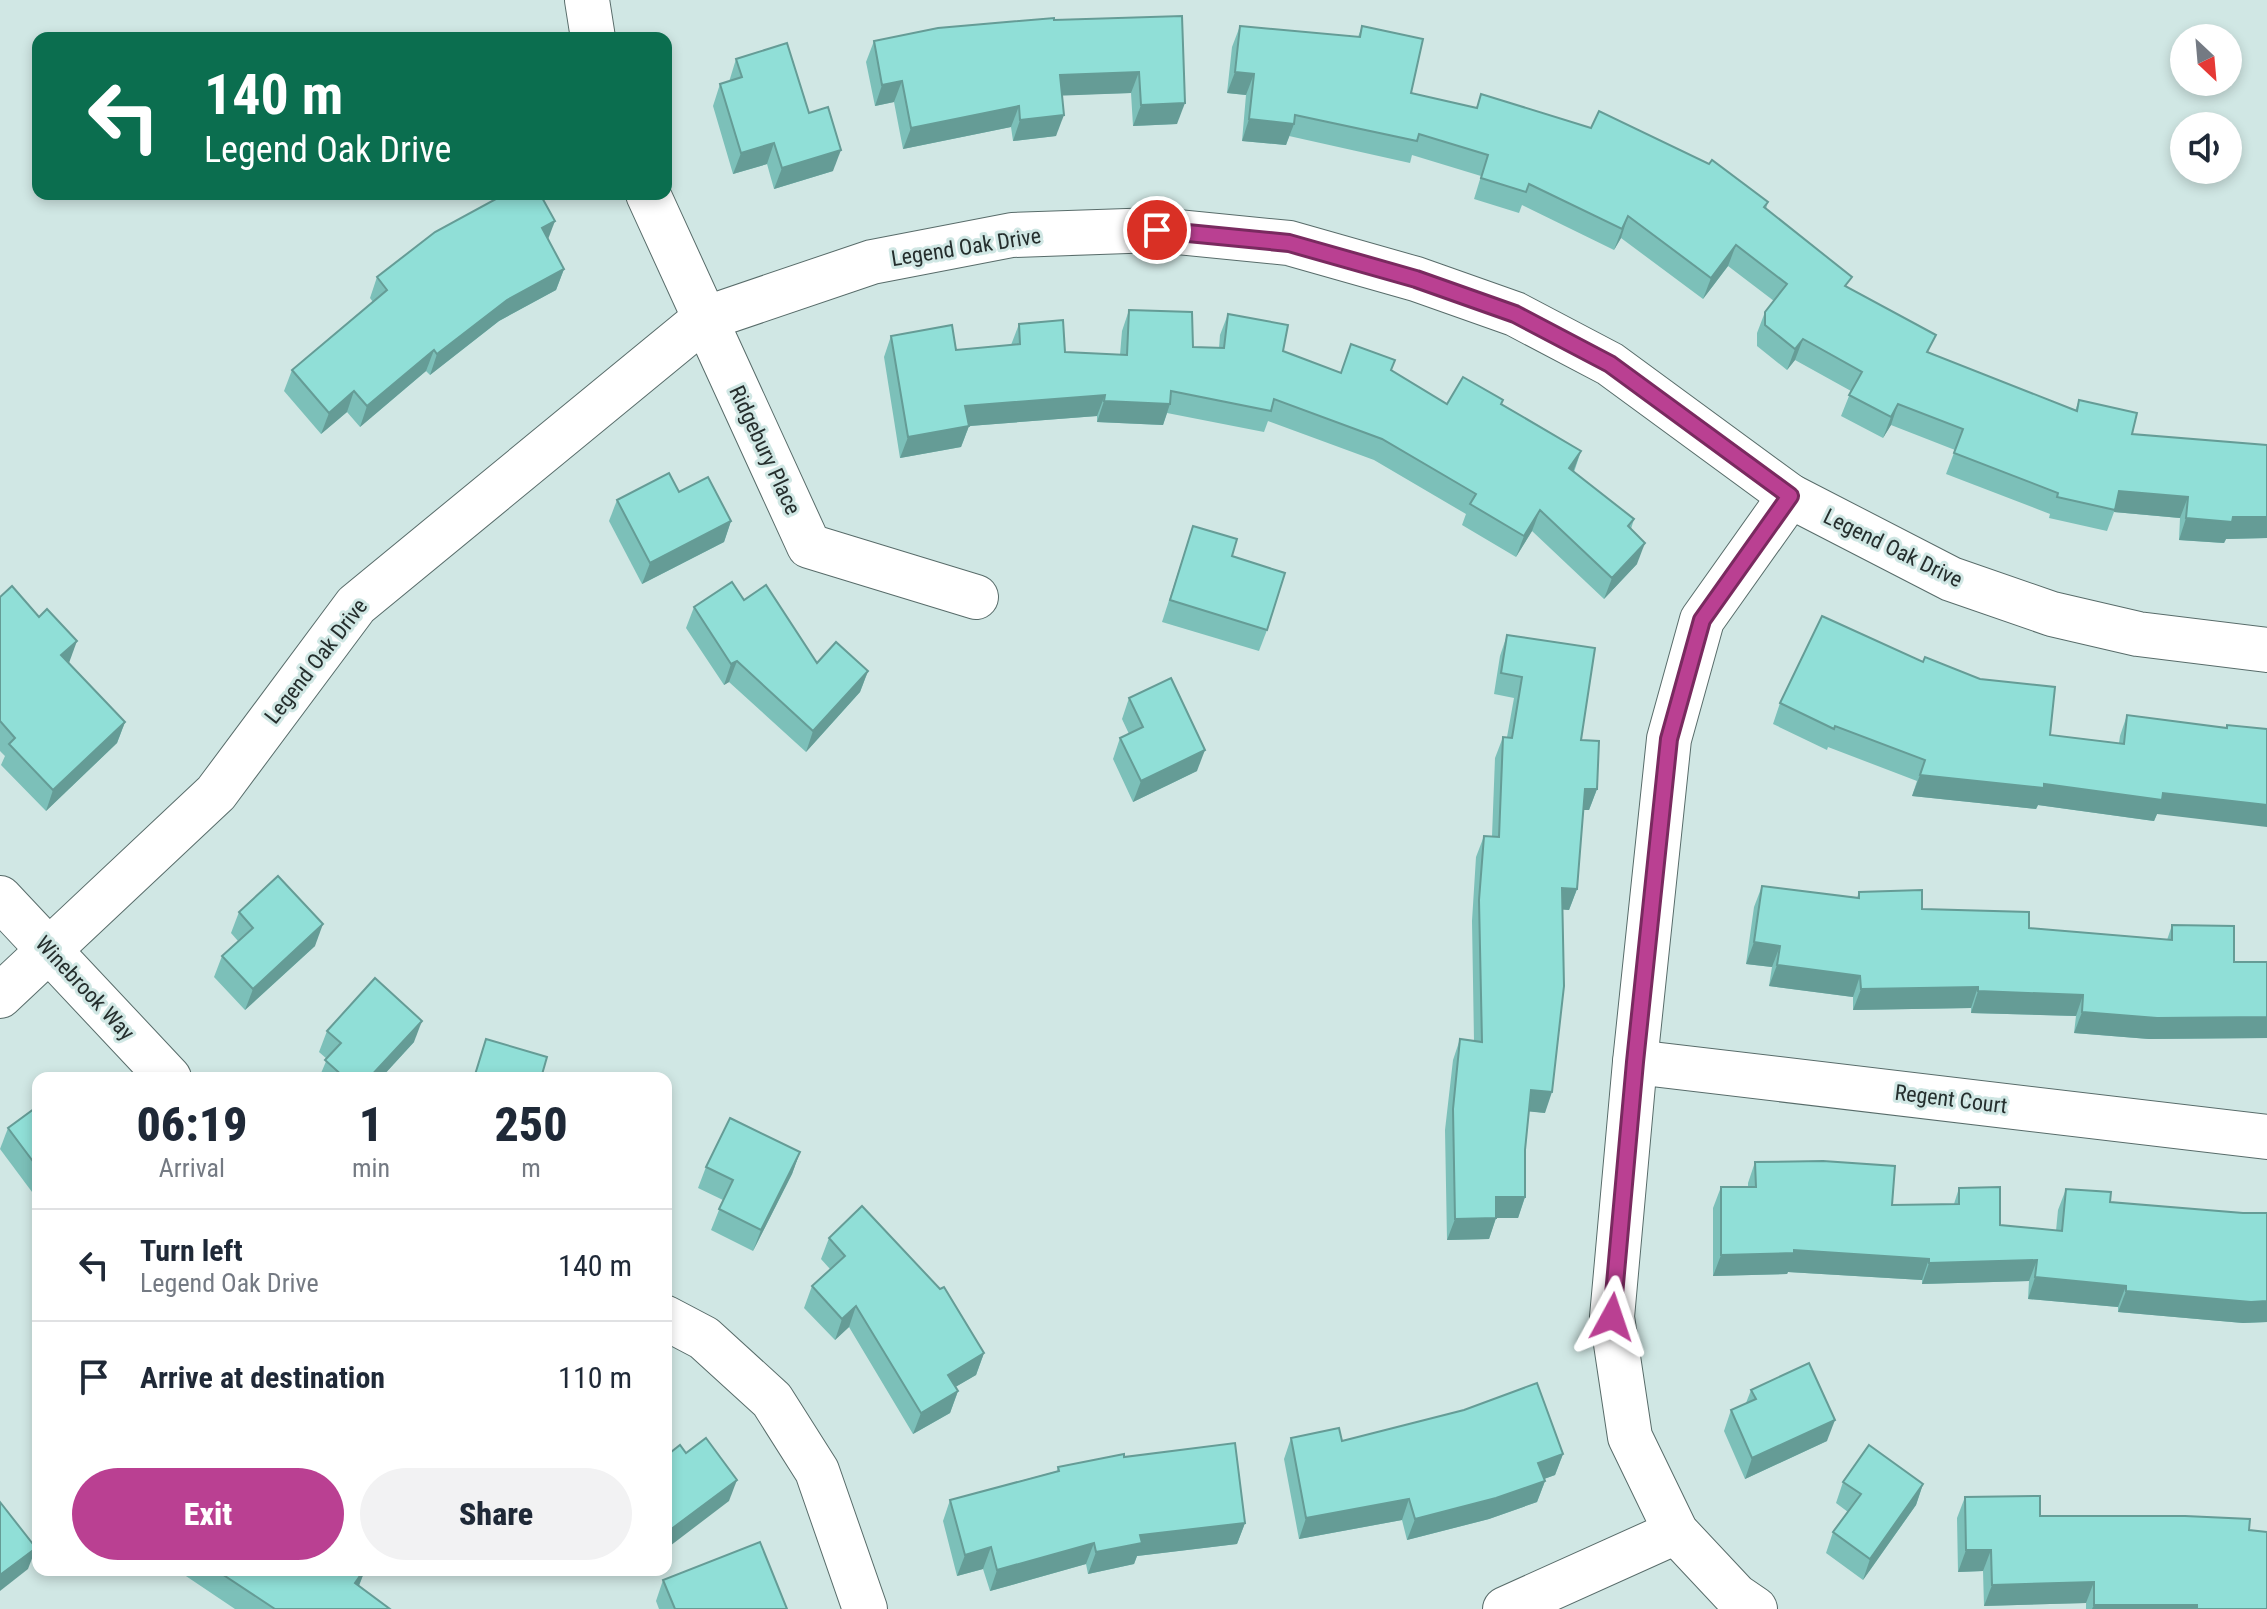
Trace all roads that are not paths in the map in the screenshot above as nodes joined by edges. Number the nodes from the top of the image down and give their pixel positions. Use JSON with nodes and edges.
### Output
{"nodes":[{"id":1,"x":587,"y":0,"type":"edge"},
{"id":2,"x":592,"y":32,"type":"edge"},
{"id":3,"x":651,"y":200,"type":"edge"},
{"id":4,"x":704,"y":319,"type":"junction"},
{"id":5,"x":1790,"y":496,"type":"junction"},
{"id":6,"x":976,"y":597,"type":"dead end"},
{"id":7,"x":2267,"y":650,"type":"edge"},
{"id":8,"x":0,"y":898,"type":"edge"},
{"id":9,"x":50,"y":949,"type":"junction"},
{"id":10,"x":0,"y":996,"type":"edge"},
{"id":11,"x":1635,"y":1062,"type":"junction"},
{"id":12,"x":163,"y":1072,"type":"edge"},
{"id":13,"x":2267,"y":1137,"type":"edge"},
{"id":14,"x":672,"y":1321,"type":"edge"},
{"id":15,"x":1676,"y":1532,"type":"junction"},
{"id":16,"x":865,"y":1609,"type":"edge"},
{"id":17,"x":1505,"y":1609,"type":"edge"},
{"id":18,"x":1755,"y":1609,"type":"edge"}],
"edges":[{"from":1,"to":2,"type":"street"},
{"from":3,"to":4,"type":"street","name":"Ridgebury Place"},
{"from":4,"to":5,"type":"street","name":"Legend Oak Drive"},
{"from":4,"to":6,"type":"street","name":"Ridgebury Place"},
{"from":4,"to":9,"type":"street","name":"Legend Oak Drive"},
{"from":5,"to":7,"type":"street","name":"Legend Oak Drive"},
{"from":5,"to":11,"type":"street"},
{"from":8,"to":9,"type":"street","name":"Winebrook Way"},
{"from":9,"to":10,"type":"street","name":"Legend Oak Drive"},
{"from":9,"to":12,"type":"street","name":"Winebrook Way"},
{"from":11,"to":13,"type":"street","name":"Regent Court"},
{"from":11,"to":15,"type":"street"},
{"from":14,"to":16,"type":"street"},
{"from":15,"to":17,"type":"street"},
{"from":15,"to":18,"type":"street"}]}
